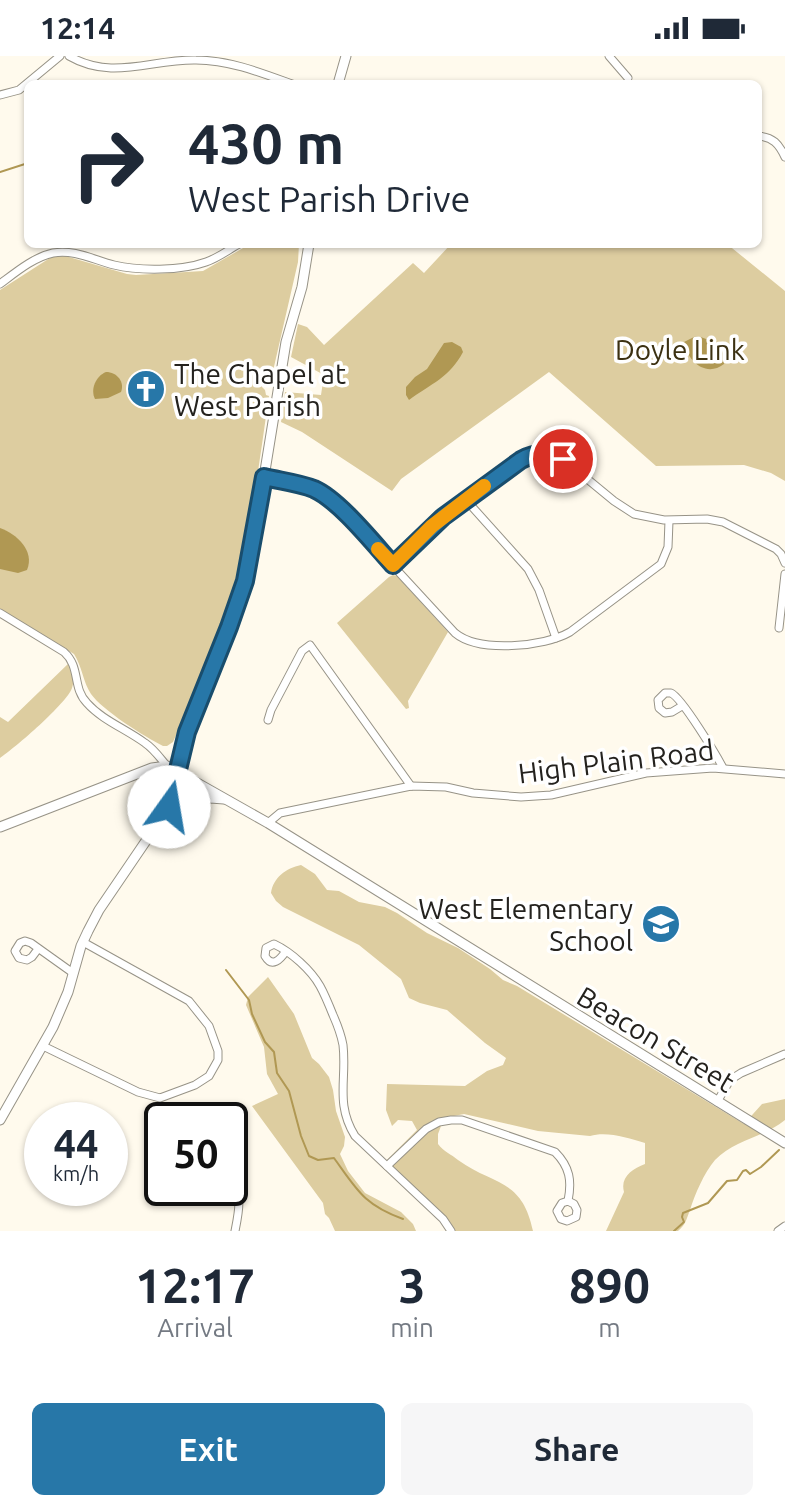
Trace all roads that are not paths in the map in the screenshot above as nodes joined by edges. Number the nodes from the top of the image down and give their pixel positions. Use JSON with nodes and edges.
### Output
{"nodes":[{"id":1,"x":60,"y":56,"type":"edge"},
{"id":2,"x":69,"y":56,"type":"edge"},
{"id":3,"x":346,"y":56,"type":"edge"},
{"id":4,"x":609,"y":56,"type":"edge"},
{"id":5,"x":628,"y":78,"type":"dead end"},
{"id":6,"x":31,"y":80,"type":"edge"},
{"id":7,"x":281,"y":80,"type":"edge"},
{"id":8,"x":339,"y":80,"type":"edge"},
{"id":9,"x":24,"y":86,"type":"edge"},
{"id":10,"x":0,"y":95,"type":"edge"},
{"id":11,"x":762,"y":136,"type":"edge"},
{"id":12,"x":785,"y":157,"type":"edge"},
{"id":13,"x":233,"y":248,"type":"edge"},
{"id":14,"x":308,"y":248,"type":"edge"},
{"id":15,"x":0,"y":284,"type":"edge"},
{"id":16,"x":264,"y":477,"type":"junction"},
{"id":17,"x":466,"y":500,"type":"junction"},
{"id":18,"x":669,"y":521,"type":"junction"},
{"id":19,"x":785,"y":563,"type":"edge"},
{"id":20,"x":393,"y":565,"type":"junction"},
{"id":21,"x":785,"y":574,"type":"edge"},
{"id":22,"x":0,"y":613,"type":"edge"},
{"id":23,"x":779,"y":628,"type":"dead end"},
{"id":24,"x":556,"y":638,"type":"junction"},
{"id":25,"x":682,"y":706,"type":"dead end"},
{"id":26,"x":268,"y":720,"type":"dead end"},
{"id":27,"x":167,"y":766,"type":"junction"},
{"id":28,"x":723,"y":768,"type":"junction"},
{"id":29,"x":178,"y":771,"type":"junction"},
{"id":30,"x":785,"y":774,"type":"edge"},
{"id":31,"x":411,"y":786,"type":"junction"},
{"id":32,"x":227,"y":799,"type":"junction"},
{"id":33,"x":165,"y":815,"type":"junction"},
{"id":34,"x":268,"y":823,"type":"junction"},
{"id":35,"x":0,"y":827,"type":"edge"},
{"id":36,"x":83,"y":942,"type":"junction"},
{"id":37,"x":38,"y":949,"type":"dead end"},
{"id":38,"x":286,"y":951,"type":"dead end"},
{"id":39,"x":73,"y":973,"type":"junction"},
{"id":40,"x":43,"y":1046,"type":"junction"},
{"id":41,"x":785,"y":1054,"type":"edge"},
{"id":42,"x":717,"y":1102,"type":"junction"},
{"id":43,"x":0,"y":1120,"type":"edge"},
{"id":44,"x":785,"y":1143,"type":"edge"},
{"id":45,"x":387,"y":1166,"type":"junction"},
{"id":46,"x":568,"y":1201,"type":"dead end"},
{"id":47,"x":238,"y":1206,"type":"edge"},
{"id":48,"x":785,"y":1226,"type":"edge"},
{"id":49,"x":235,"y":1231,"type":"edge"},
{"id":50,"x":451,"y":1231,"type":"edge"},
{"id":51,"x":778,"y":1231,"type":"edge"}],
"edges":[{"from":1,"to":6,"type":"street"},
{"from":2,"to":7,"type":"street"},
{"from":3,"to":8,"type":"main road"},
{"from":4,"to":5,"type":"street"},
{"from":9,"to":10,"type":"street"},
{"from":11,"to":12,"type":"street"},
{"from":13,"to":15,"type":"street"},
{"from":14,"to":16,"type":"main road"},
{"from":16,"to":20,"type":"street"},
{"from":16,"to":29,"type":"main road"},
{"from":17,"to":18,"type":"street"},
{"from":17,"to":20,"type":"street"},
{"from":17,"to":24,"type":"street"},
{"from":18,"to":19,"type":"street"},
{"from":18,"to":24,"type":"street"},
{"from":20,"to":24,"type":"street"},
{"from":21,"to":23,"type":"street"},
{"from":22,"to":27,"type":"street"},
{"from":25,"to":28,"type":"street"},
{"from":26,"to":31,"type":"street"},
{"from":27,"to":29,"type":"main road","name":"Beacon Street"},
{"from":27,"to":35,"type":"main road"},
{"from":28,"to":30,"type":"street","name":"High Plain Road"},
{"from":28,"to":31,"type":"street","name":"High Plain Road"},
{"from":29,"to":32,"type":"main road","name":"Beacon Street"},
{"from":29,"to":33,"type":"main road"},
{"from":31,"to":34,"type":"street","name":"High Plain Road"},
{"from":32,"to":33,"type":"main road"},
{"from":32,"to":34,"type":"main road","name":"Beacon Street"},
{"from":33,"to":36,"type":"main road"},
{"from":34,"to":42,"type":"main road","name":"Beacon Street"},
{"from":36,"to":39,"type":"main road"},
{"from":36,"to":40,"type":"street"},
{"from":37,"to":39,"type":"street"},
{"from":38,"to":45,"type":"street"},
{"from":39,"to":40,"type":"main road"},
{"from":40,"to":43,"type":"main road"},
{"from":41,"to":42,"type":"street"},
{"from":42,"to":44,"type":"main road","name":"Beacon Street"},
{"from":45,"to":46,"type":"street"},
{"from":45,"to":50,"type":"street"},
{"from":47,"to":49,"type":"street"},
{"from":48,"to":51,"type":"street"}]}
